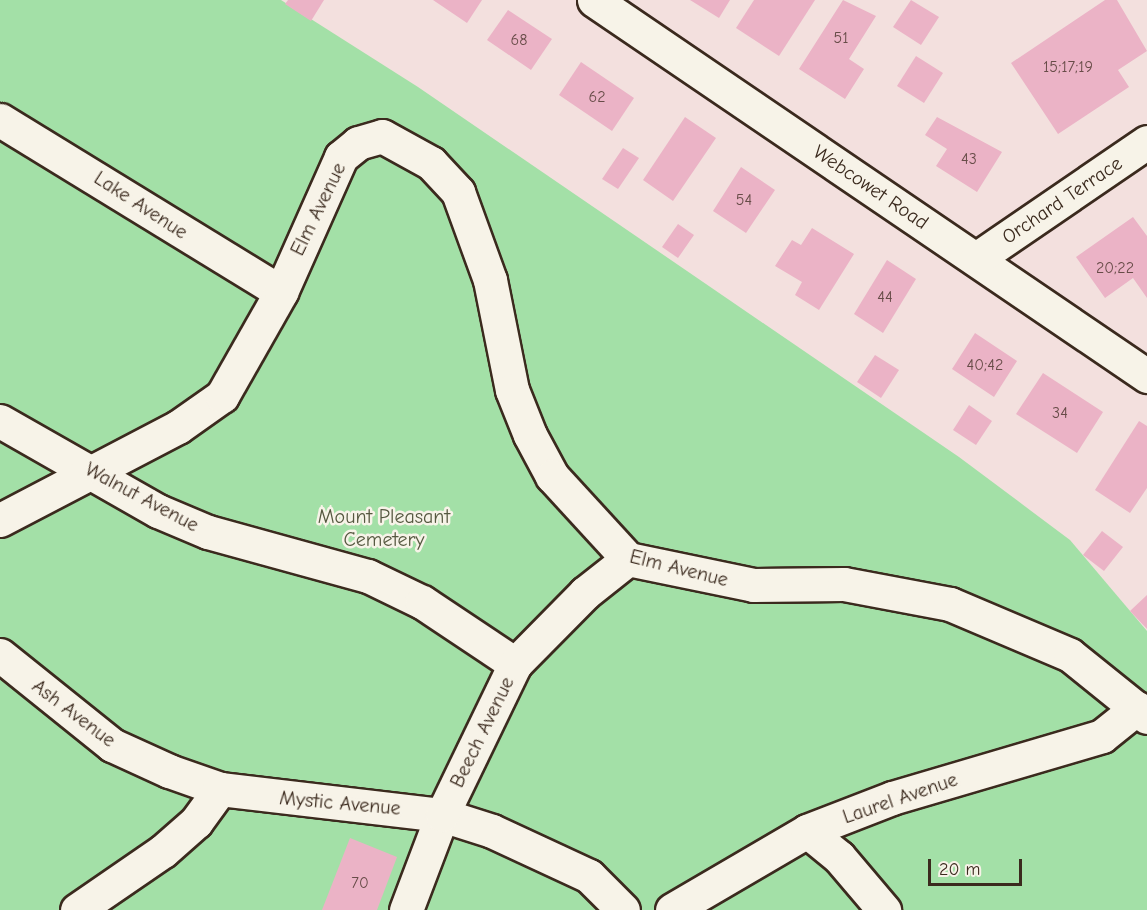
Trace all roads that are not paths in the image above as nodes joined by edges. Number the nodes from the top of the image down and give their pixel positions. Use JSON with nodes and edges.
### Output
{"nodes":[{"id":1,"x":594,"y":0,"type":"edge"},
{"id":2,"x":0,"y":120,"type":"edge"},
{"id":3,"x":1147,"y":142,"type":"edge"},
{"id":4,"x":976,"y":259,"type":"junction"},
{"id":5,"x":281,"y":292,"type":"junction"},
{"id":6,"x":1147,"y":376,"type":"edge"},
{"id":7,"x":0,"y":421,"type":"edge"},
{"id":8,"x":93,"y":471,"type":"junction"},
{"id":9,"x":0,"y":520,"type":"edge"},
{"id":10,"x":628,"y":560,"type":"junction"},
{"id":11,"x":0,"y":655,"type":"edge"},
{"id":12,"x":515,"y":664,"type":"junction"},
{"id":13,"x":1142,"y":713,"type":"edge"},
{"id":14,"x":219,"y":789,"type":"junction"},
{"id":15,"x":442,"y":815,"type":"junction"},
{"id":16,"x":807,"y":831,"type":"junction"},
{"id":17,"x":77,"y":910,"type":"edge"},
{"id":18,"x":406,"y":910,"type":"edge"},
{"id":19,"x":623,"y":910,"type":"edge"},
{"id":20,"x":672,"y":910,"type":"edge"},
{"id":21,"x":884,"y":910,"type":"edge"}],
"edges":[{"from":1,"to":4,"type":"street","name":"Webcowet Road"},
{"from":2,"to":5,"type":"street","name":"Lake Avenue"},
{"from":3,"to":4,"type":"street","name":"Orchard Terrace"},
{"from":4,"to":6,"type":"street","name":"Webcowet Road"},
{"from":5,"to":8,"type":"street","name":"Elm Avenue"},
{"from":5,"to":10,"type":"street","name":"Elm Avenue"},
{"from":7,"to":8,"type":"street","name":"Walnut Avenue"},
{"from":8,"to":9,"type":"street","name":"Elm Avenue"},
{"from":8,"to":12,"type":"street","name":"Walnut Avenue"},
{"from":10,"to":12,"type":"street","name":"Beech Avenue"},
{"from":10,"to":13,"type":"street","name":"Elm Avenue"},
{"from":11,"to":14,"type":"street","name":"Ash Avenue"},
{"from":12,"to":15,"type":"street","name":"Beech Avenue"},
{"from":13,"to":16,"type":"street","name":"Laurel Avenue"},
{"from":14,"to":15,"type":"street","name":"Mystic Avenue"},
{"from":14,"to":17,"type":"street"},
{"from":15,"to":18,"type":"street","name":"Beech Avenue"},
{"from":15,"to":19,"type":"street","name":"Mystic Avenue"},
{"from":16,"to":20,"type":"street","name":"Laurel Avenue"},
{"from":16,"to":21,"type":"street"}]}
